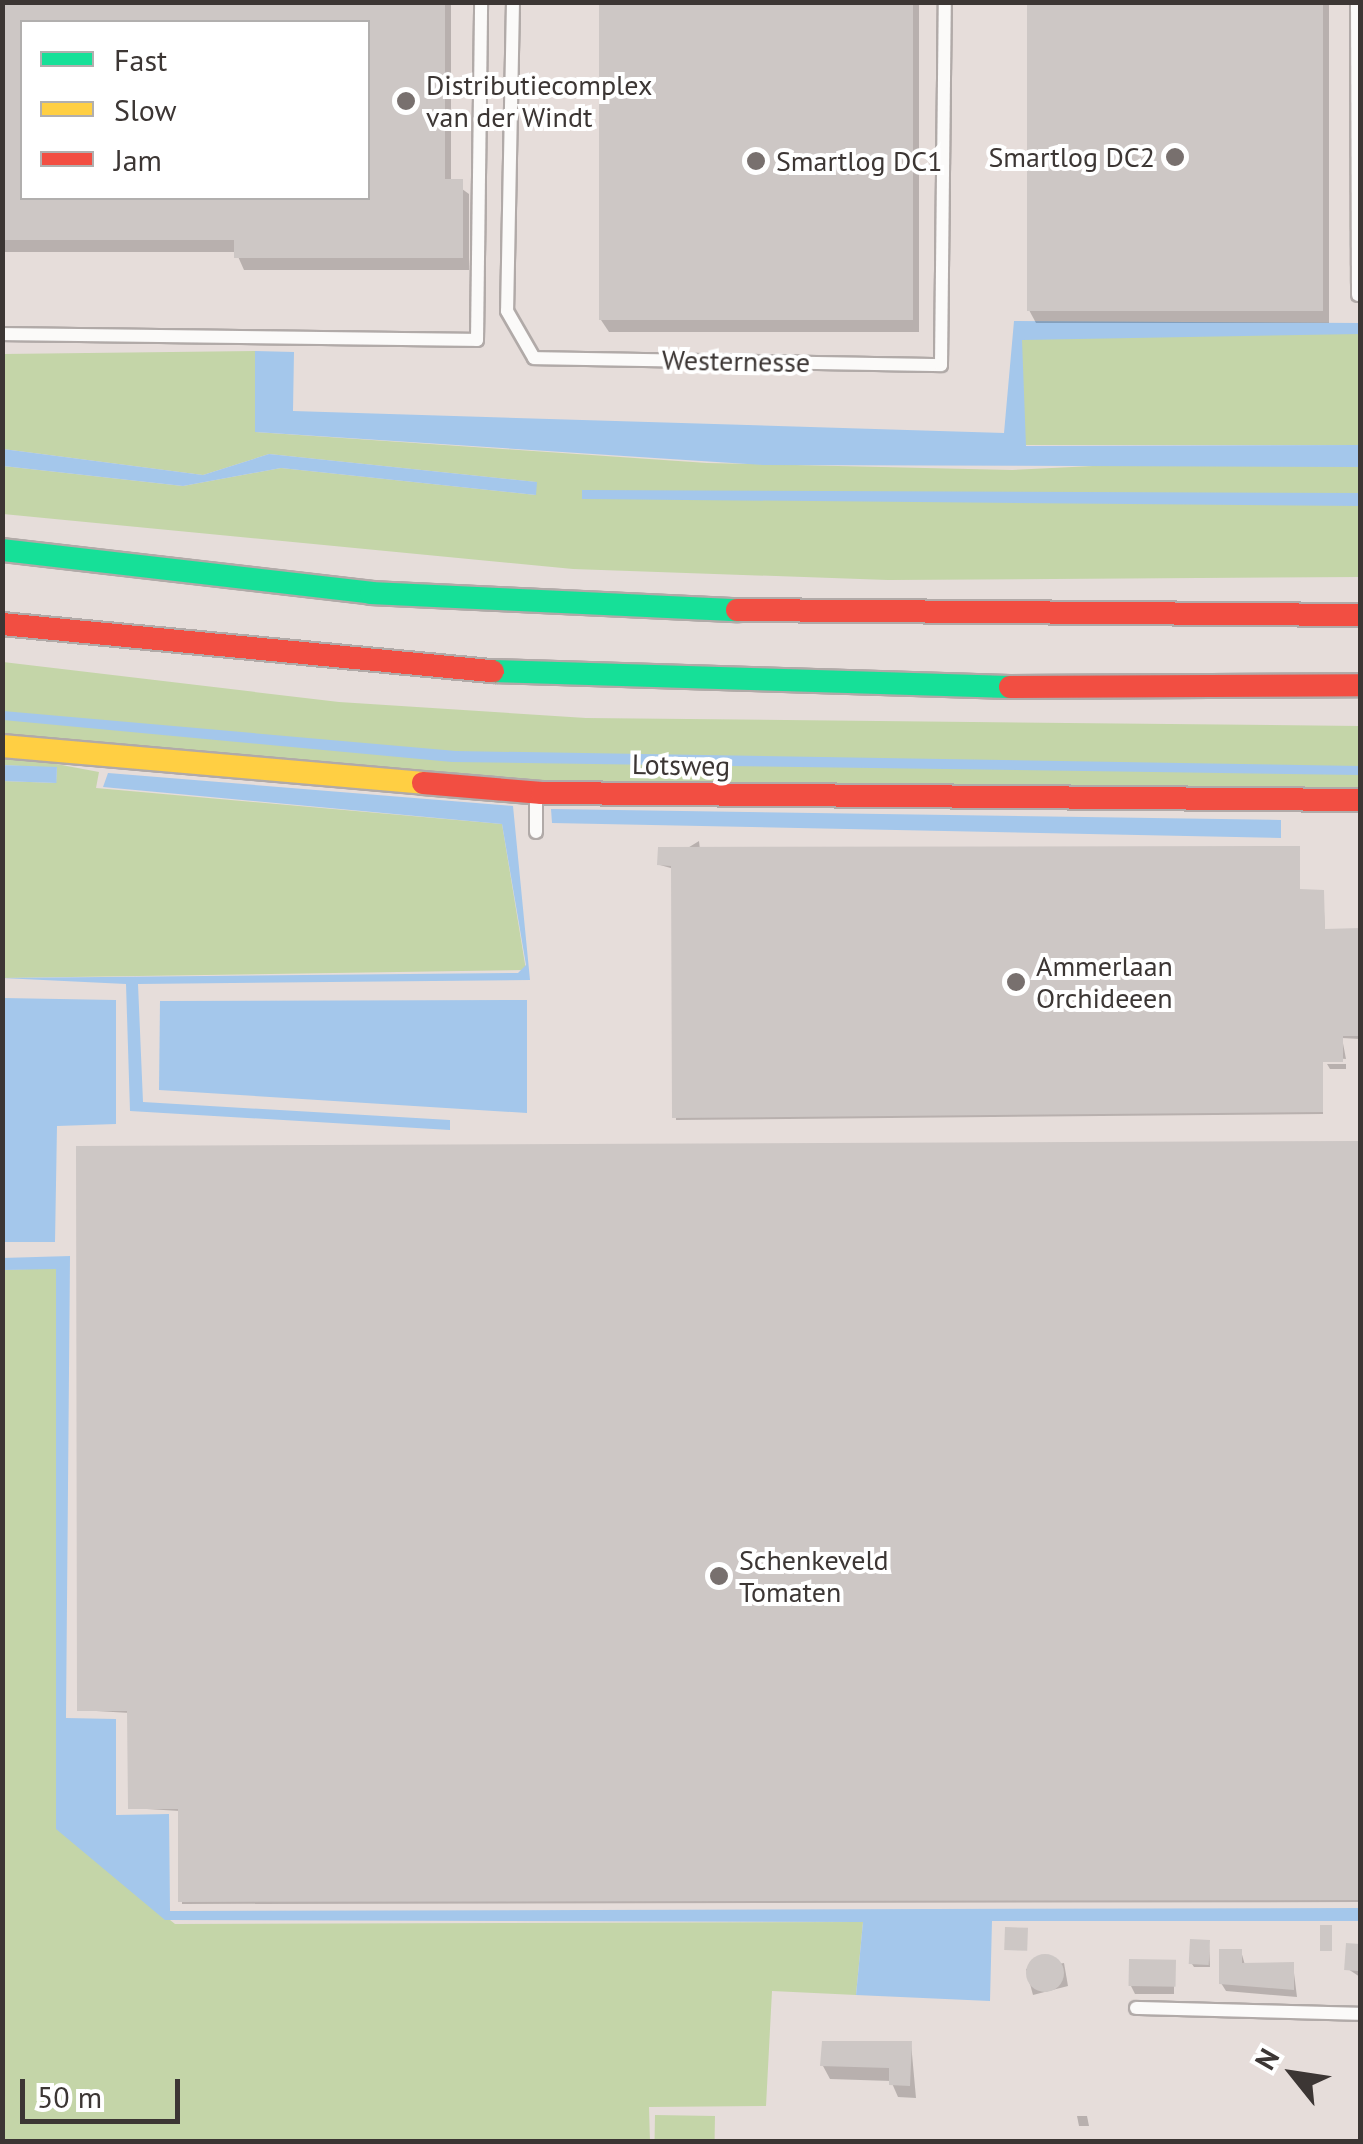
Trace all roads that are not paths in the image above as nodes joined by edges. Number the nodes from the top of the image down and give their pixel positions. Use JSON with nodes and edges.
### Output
{"nodes":[{"id":1,"x":481,"y":2,"type":"edge"},
{"id":2,"x":513,"y":2,"type":"edge"},
{"id":3,"x":944,"y":2,"type":"edge"},
{"id":4,"x":1357,"y":2,"type":"edge"},
{"id":5,"x":1358,"y":295,"type":"dead end"},
{"id":6,"x":2,"y":334,"type":"edge"},
{"id":7,"x":2,"y":550,"type":"edge"},
{"id":8,"x":1360,"y":616,"type":"edge"},
{"id":9,"x":2,"y":624,"type":"edge"},
{"id":10,"x":1360,"y":685,"type":"edge"},
{"id":11,"x":2,"y":746,"type":"edge"},
{"id":12,"x":536,"y":792,"type":"junction"},
{"id":13,"x":1360,"y":800,"type":"edge"},
{"id":14,"x":536,"y":832,"type":"dead end"},
{"id":15,"x":1136,"y":2008,"type":"dead end"},
{"id":16,"x":1360,"y":2014,"type":"edge"}],
"edges":[{"from":1,"to":6,"type":"lane"},
{"from":2,"to":3,"type":"lane","name":"Westernesse"},
{"from":4,"to":5,"type":"lane"},
{"from":7,"to":8,"type":"main road"},
{"from":9,"to":10,"type":"main road"},
{"from":11,"to":12,"type":"main road","name":"Lotsweg"},
{"from":12,"to":13,"type":"main road","name":"Lotsweg"},
{"from":12,"to":14,"type":"lane"},
{"from":15,"to":16,"type":"lane"}]}
